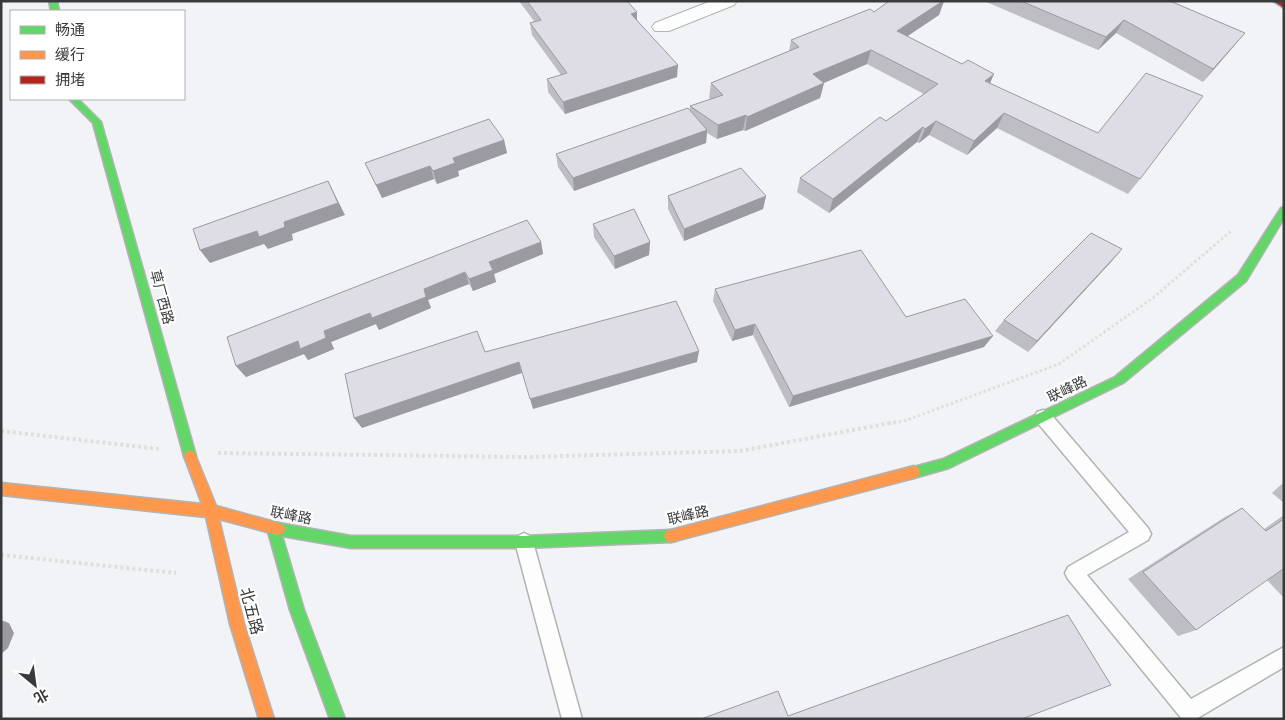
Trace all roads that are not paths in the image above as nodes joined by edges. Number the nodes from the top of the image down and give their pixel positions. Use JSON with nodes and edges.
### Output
{"nodes":[{"id":1,"x":728,"y":1,"type":"edge"},
{"id":2,"x":1276,"y":1,"type":"edge"},
{"id":3,"x":1284,"y":6,"type":"edge"},
{"id":4,"x":662,"y":27,"type":"dead end"},
{"id":5,"x":74,"y":100,"type":"edge"},
{"id":6,"x":1284,"y":210,"type":"edge"},
{"id":7,"x":1043,"y":417,"type":"junction"},
{"id":8,"x":1,"y":489,"type":"edge"},
{"id":9,"x":210,"y":511,"type":"junction"},
{"id":10,"x":273,"y":528,"type":"junction"},
{"id":11,"x":524,"y":542,"type":"junction"},
{"id":12,"x":1284,"y":656,"type":"edge"},
{"id":13,"x":267,"y":719,"type":"edge"},
{"id":14,"x":338,"y":719,"type":"edge"},
{"id":15,"x":572,"y":719,"type":"edge"}],
"edges":[{"from":1,"to":4,"type":"street"},
{"from":2,"to":3,"type":"main road"},
{"from":5,"to":9,"type":"main road","name":"草厂西路"},
{"from":6,"to":7,"type":"main road","name":"联峰路"},
{"from":7,"to":11,"type":"main road","name":"联峰路"},
{"from":7,"to":12,"type":"lane"},
{"from":8,"to":9,"type":"main road","name":"联峰路"},
{"from":9,"to":10,"type":"main road","name":"联峰路"},
{"from":9,"to":13,"type":"main road","name":"北五路"},
{"from":10,"to":11,"type":"main road","name":"联峰路"},
{"from":10,"to":14,"type":"main road"},
{"from":11,"to":15,"type":"lane"}]}
